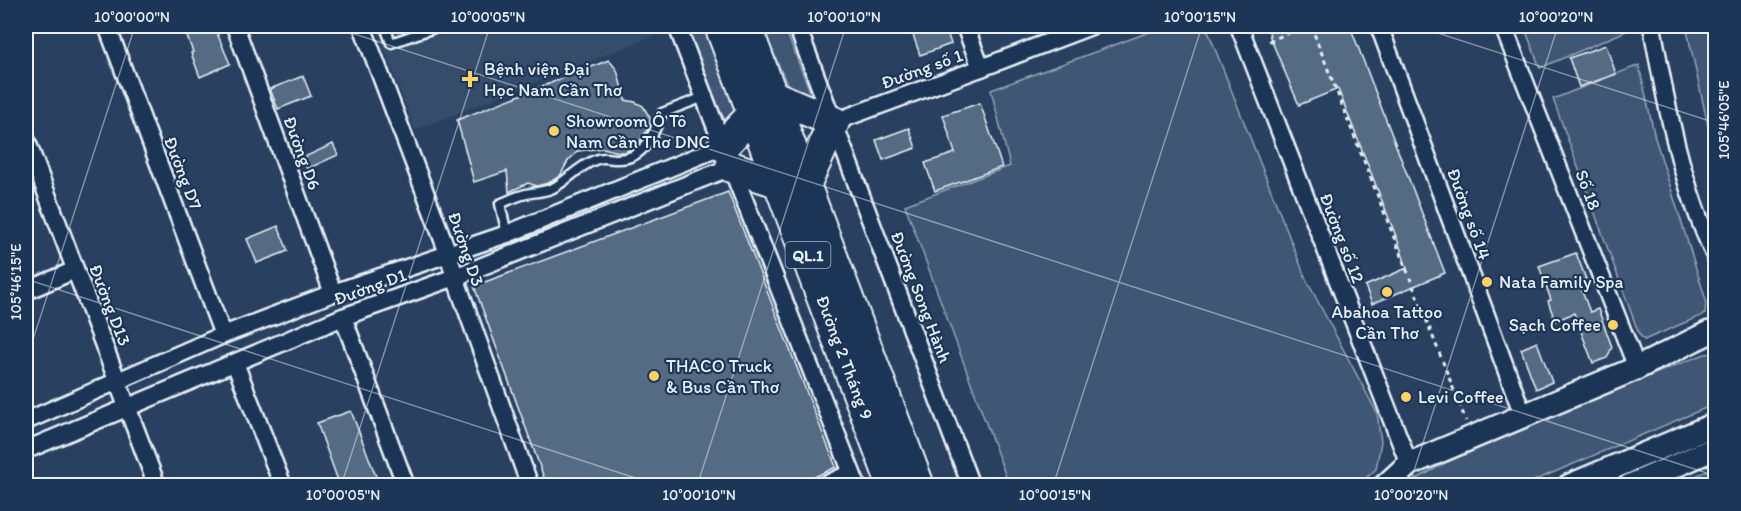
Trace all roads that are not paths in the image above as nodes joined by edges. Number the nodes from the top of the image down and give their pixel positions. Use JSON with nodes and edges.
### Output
{"nodes":[{"id":1,"x":107,"y":26,"type":"edge"},
{"id":2,"x":235,"y":26,"type":"edge"},
{"id":3,"x":362,"y":26,"type":"edge"},
{"id":4,"x":385,"y":26,"type":"edge"},
{"id":5,"x":440,"y":26,"type":"edge"},
{"id":6,"x":677,"y":26,"type":"edge"},
{"id":7,"x":720,"y":26,"type":"edge"},
{"id":8,"x":746,"y":26,"type":"edge"},
{"id":9,"x":797,"y":26,"type":"edge"},
{"id":10,"x":965,"y":26,"type":"edge"},
{"id":11,"x":1091,"y":26,"type":"edge"},
{"id":12,"x":1239,"y":26,"type":"edge"},
{"id":13,"x":1379,"y":26,"type":"edge"},
{"id":14,"x":1503,"y":26,"type":"edge"},
{"id":15,"x":1652,"y":26,"type":"edge"},
{"id":16,"x":981,"y":68,"type":"junction"},
{"id":17,"x":704,"y":97,"type":"junction"},
{"id":18,"x":763,"y":104,"type":"junction"},
{"id":19,"x":834,"y":122,"type":"junction"},
{"id":20,"x":26,"y":139,"type":"edge"},
{"id":21,"x":727,"y":157,"type":"junction"},
{"id":22,"x":793,"y":184,"type":"junction"},
{"id":23,"x":507,"y":234,"type":"junction"},
{"id":24,"x":448,"y":253,"type":"junction"},
{"id":25,"x":1716,"y":258,"type":"edge"},
{"id":26,"x":75,"y":270,"type":"junction"},
{"id":27,"x":455,"y":277,"type":"junction"},
{"id":28,"x":26,"y":291,"type":"edge"},
{"id":29,"x":333,"y":293,"type":"junction"},
{"id":30,"x":344,"y":317,"type":"junction"},
{"id":31,"x":1716,"y":332,"type":"edge"},
{"id":32,"x":223,"y":335,"type":"junction"},
{"id":33,"x":235,"y":363,"type":"junction"},
{"id":34,"x":1637,"y":368,"type":"junction"},
{"id":35,"x":118,"y":381,"type":"junction"},
{"id":36,"x":127,"y":408,"type":"junction"},
{"id":37,"x":1523,"y":416,"type":"junction"},
{"id":38,"x":26,"y":421,"type":"edge"},
{"id":39,"x":1716,"y":424,"type":"edge"},
{"id":40,"x":1716,"y":448,"type":"edge"},
{"id":41,"x":26,"y":450,"type":"edge"},
{"id":42,"x":1409,"y":465,"type":"junction"},
{"id":43,"x":854,"y":479,"type":"edge"},
{"id":44,"x":157,"y":486,"type":"edge"},
{"id":45,"x":283,"y":486,"type":"edge"},
{"id":46,"x":406,"y":486,"type":"edge"},
{"id":47,"x":530,"y":486,"type":"edge"},
{"id":48,"x":823,"y":486,"type":"edge"},
{"id":49,"x":894,"y":486,"type":"edge"},
{"id":50,"x":919,"y":486,"type":"edge"},
{"id":51,"x":971,"y":486,"type":"edge"},
{"id":52,"x":1385,"y":486,"type":"edge"},
{"id":53,"x":1569,"y":486,"type":"edge"},
{"id":54,"x":1629,"y":486,"type":"edge"}],
"edges":[{"from":1,"to":32,"type":"street","name":"Đường D7"},
{"from":2,"to":29,"type":"street","name":"Đường D6"},
{"from":3,"to":24,"type":"street","name":"Đường D3"},
{"from":4,"to":5,"type":"lane"},
{"from":6,"to":17,"type":"street"},
{"from":7,"to":18,"type":"highway","name":"Đường 2 Tháng 9","number":"QL.1"},
{"from":8,"to":18,"type":"highway","name":"Đường 2 Tháng 9","number":"QL.1"},
{"from":9,"to":19,"type":"street","name":"Đường Song Hành"},
{"from":10,"to":16,"type":"street"},
{"from":11,"to":16,"type":"street","name":"Đường số 1"},
{"from":12,"to":42,"type":"street","name":"Đường số 12"},
{"from":13,"to":37,"type":"street","name":"Đường số 14"},
{"from":14,"to":34,"type":"street","name":"Số 18"},
{"from":15,"to":25,"type":"street"},
{"from":16,"to":19,"type":"street","name":"Đường số 1"},
{"from":17,"to":21,"type":"street"},
{"from":17,"to":23,"type":"lane"},
{"from":18,"to":19,"type":"highway"},
{"from":18,"to":21,"type":"highway"},
{"from":18,"to":22,"type":"highway","name":"Đường 2 Tháng 9","number":"QL.1"},
{"from":19,"to":22,"type":"highway"},
{"from":19,"to":51,"type":"street","name":"Đường Song Hành"},
{"from":20,"to":26,"type":"street","name":"Đường D13"},
{"from":21,"to":22,"type":"highway"},
{"from":21,"to":23,"type":"street","name":"Đường D1"},
{"from":21,"to":27,"type":"street","name":"Đường D1"},
{"from":21,"to":43,"type":"street"},
{"from":22,"to":49,"type":"highway","name":"Đường 2 Tháng 9","number":"QL.1"},
{"from":22,"to":50,"type":"highway","name":"Đường 2 Tháng 9","number":"QL.1"},
{"from":23,"to":24,"type":"street","name":"Đường D1"},
{"from":24,"to":27,"type":"street","name":"Đường D3"},
{"from":24,"to":29,"type":"street","name":"Đường D1"},
{"from":26,"to":28,"type":"street"},
{"from":26,"to":35,"type":"street","name":"Đường D13"},
{"from":27,"to":30,"type":"street","name":"Đường D1"},
{"from":27,"to":47,"type":"street","name":"Đường D3"},
{"from":29,"to":32,"type":"street","name":"Đường D1"},
{"from":30,"to":33,"type":"street","name":"Đường D1"},
{"from":30,"to":46,"type":"street"},
{"from":31,"to":34,"type":"main road"},
{"from":32,"to":35,"type":"street","name":"Đường D1"},
{"from":33,"to":36,"type":"street","name":"Đường D1"},
{"from":33,"to":45,"type":"street"},
{"from":34,"to":37,"type":"main road"},
{"from":35,"to":36,"type":"street","name":"Đường D13"},
{"from":35,"to":38,"type":"street","name":"Đường D1"},
{"from":36,"to":41,"type":"street","name":"Đường D1"},
{"from":36,"to":44,"type":"street","name":"Đường D13"},
{"from":37,"to":42,"type":"main road"},
{"from":39,"to":53,"type":"main road"},
{"from":40,"to":54,"type":"main road"},
{"from":42,"to":52,"type":"main road"},
{"from":43,"to":48,"type":"street"}]}
